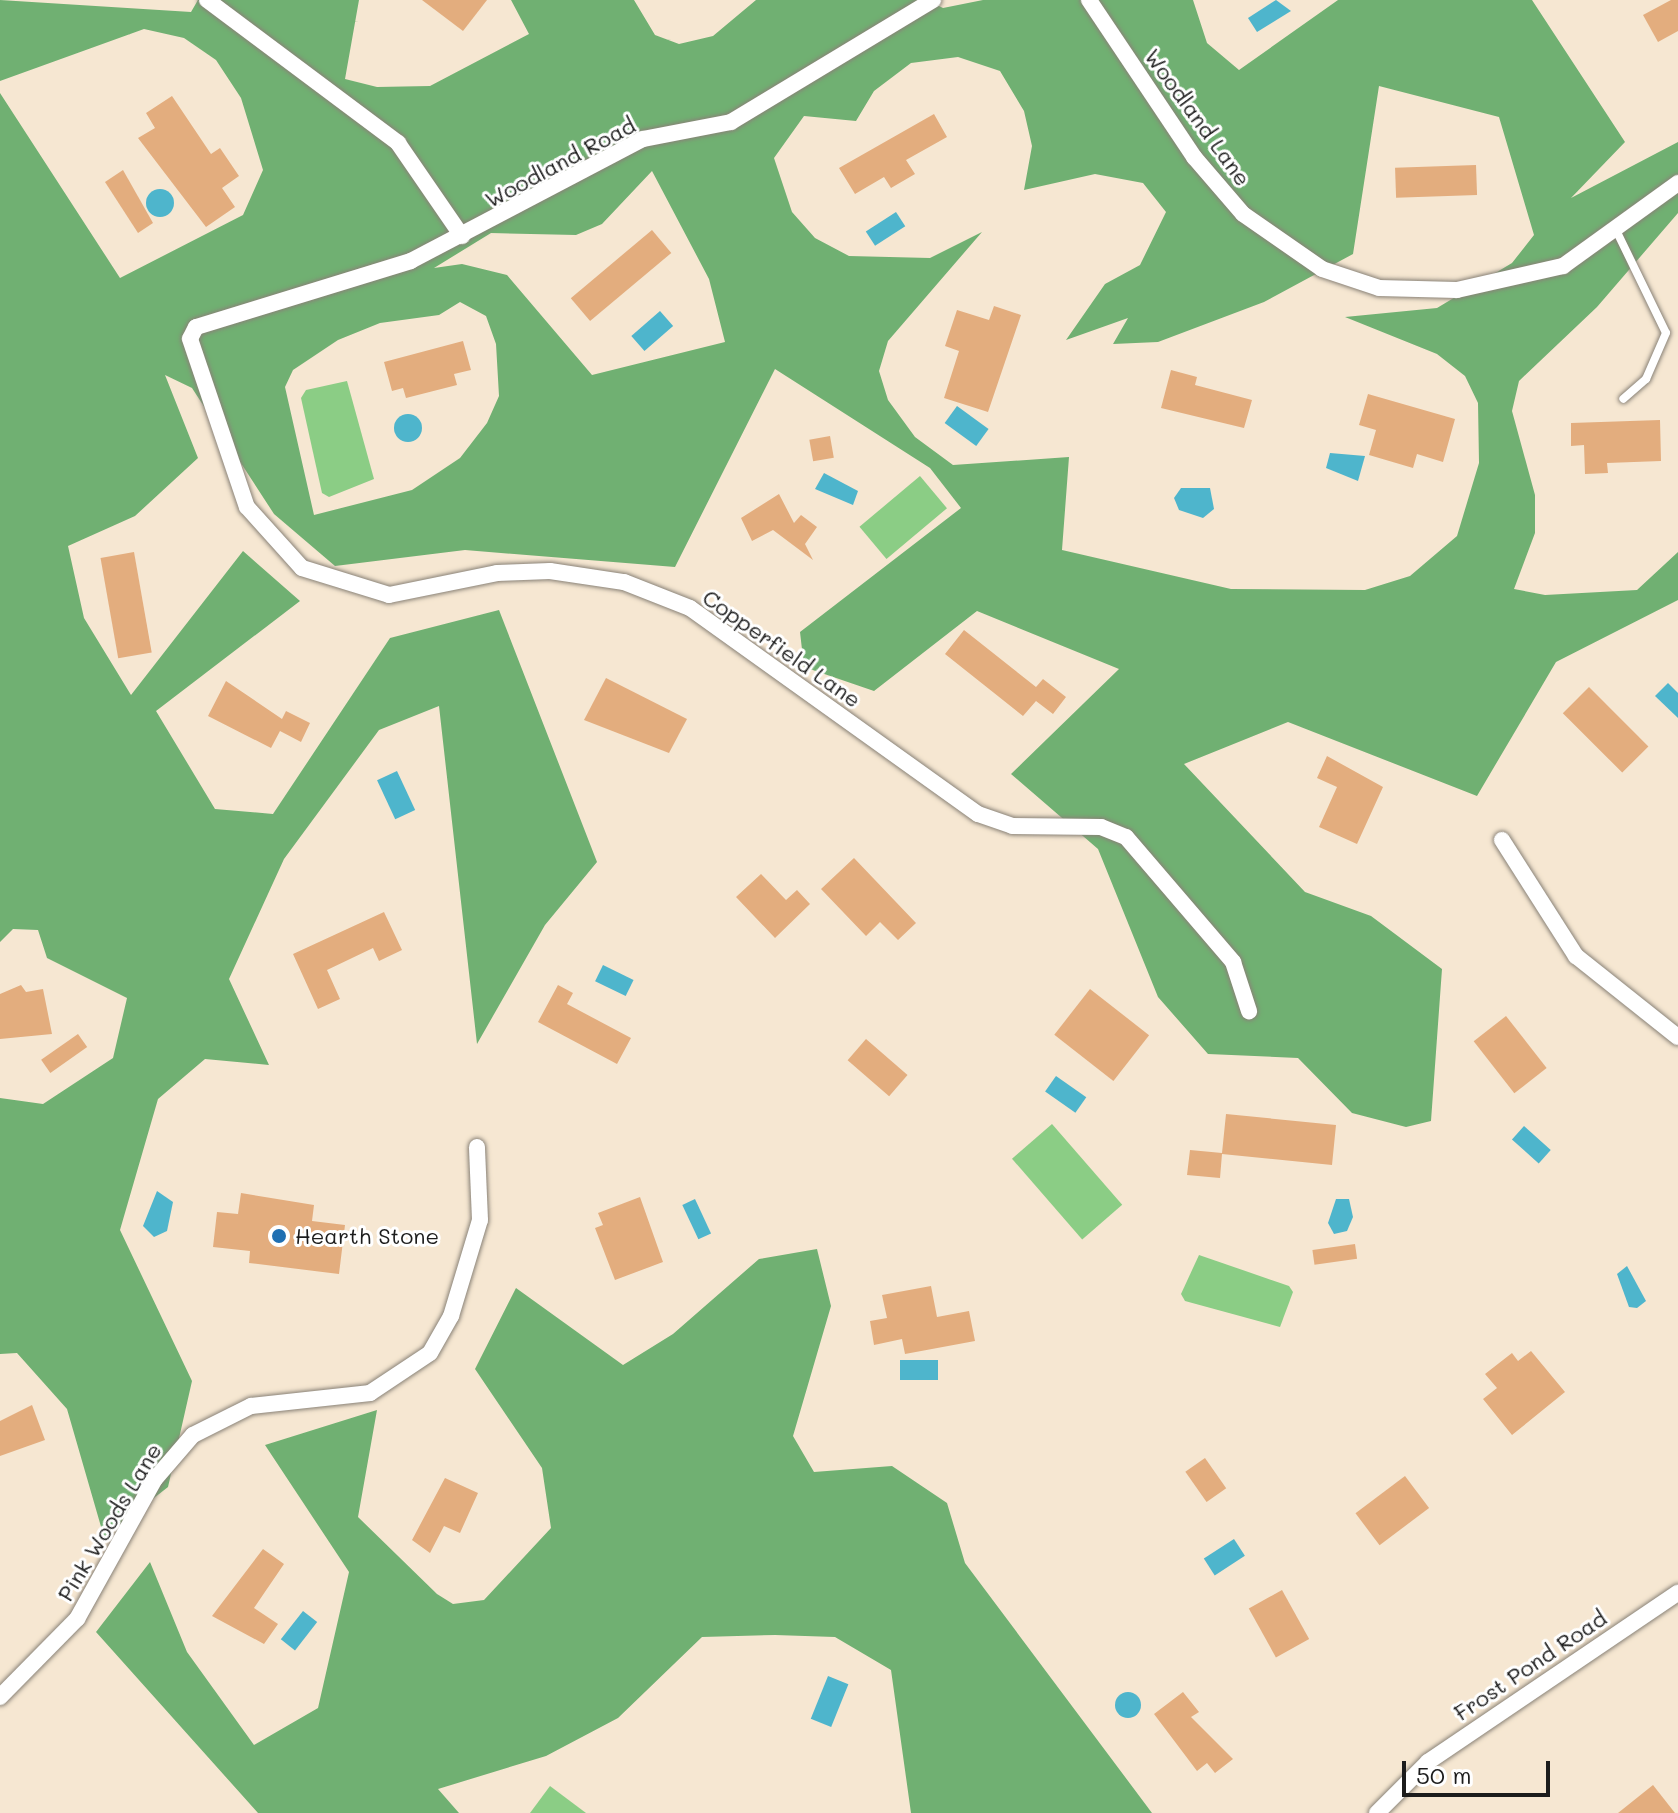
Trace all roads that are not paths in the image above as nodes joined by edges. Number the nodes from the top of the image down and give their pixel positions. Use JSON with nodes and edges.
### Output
{"nodes":[{"id":1,"x":207,"y":0,"type":"edge"},
{"id":2,"x":933,"y":0,"type":"edge"},
{"id":3,"x":1089,"y":0,"type":"edge"},
{"id":4,"x":1678,"y":183,"type":"edge"},
{"id":5,"x":1616,"y":230,"type":"junction"},
{"id":6,"x":462,"y":236,"type":"junction"},
{"id":7,"x":191,"y":331,"type":"joint"},
{"id":8,"x":1623,"y":399,"type":"dead end"},
{"id":9,"x":1502,"y":840,"type":"dead end"},
{"id":10,"x":1249,"y":1011,"type":"dead end"},
{"id":11,"x":1678,"y":1037,"type":"edge"},
{"id":12,"x":477,"y":1147,"type":"dead end"},
{"id":13,"x":1678,"y":1593,"type":"edge"},
{"id":14,"x":0,"y":1697,"type":"edge"},
{"id":15,"x":1377,"y":1813,"type":"edge"}],
"edges":[{"from":1,"to":6,"type":"street"},
{"from":2,"to":6,"type":"street","name":"Woodland Road"},
{"from":3,"to":5,"type":"street","name":"Woodland Lane"},
{"from":4,"to":5,"type":"street","name":"Woodland Lane"},
{"from":5,"to":8,"type":"lane"},
{"from":6,"to":7,"type":"street","name":"Woodland Road"},
{"from":7,"to":10,"type":"street","name":"Copperfield Lane"},
{"from":9,"to":11,"type":"street"},
{"from":12,"to":14,"type":"street","name":"Pink Woods Lane"},
{"from":13,"to":15,"type":"street","name":"Frost Pond Road"}]}
